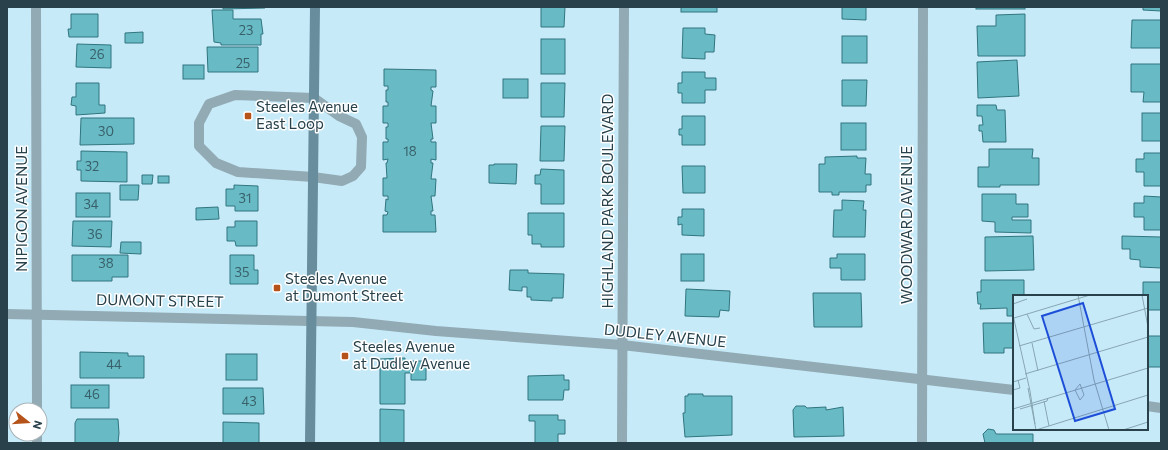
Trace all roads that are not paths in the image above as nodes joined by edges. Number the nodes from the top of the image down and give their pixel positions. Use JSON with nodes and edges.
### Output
{"nodes":[{"id":1,"x":36,"y":7,"type":"edge"},
{"id":2,"x":315,"y":7,"type":"edge"},
{"id":3,"x":624,"y":7,"type":"edge"},
{"id":4,"x":923,"y":7,"type":"edge"},
{"id":5,"x":314,"y":98,"type":"junction"},
{"id":6,"x":313,"y":177,"type":"junction"},
{"id":7,"x":7,"y":314,"type":"edge"},
{"id":8,"x":37,"y":314,"type":"junction"},
{"id":9,"x":312,"y":321,"type":"junction"},
{"id":10,"x":622,"y":346,"type":"junction"},
{"id":11,"x":922,"y":379,"type":"junction"},
{"id":12,"x":1013,"y":390,"type":"edge"},
{"id":13,"x":37,"y":402,"type":"edge"},
{"id":14,"x":1148,"y":406,"type":"edge"},
{"id":15,"x":1161,"y":408,"type":"edge"},
{"id":16,"x":310,"y":443,"type":"edge"},
{"id":17,"x":622,"y":443,"type":"edge"},
{"id":18,"x":922,"y":443,"type":"edge"}],
"edges":[{"from":1,"to":8,"type":"street","name":"NIPIGON AVENUE"},
{"from":2,"to":5,"type":"main road"},
{"from":3,"to":10,"type":"street","name":"HIGHLAND PARK BOULEVARD"},
{"from":4,"to":11,"type":"street","name":"WOODWARD AVENUE"},
{"from":5,"to":6,"type":"main road"},
{"from":5,"to":6,"type":"street"},
{"from":5,"to":6,"type":"street"},
{"from":6,"to":9,"type":"main road"},
{"from":7,"to":8,"type":"street","name":"DUMONT STREET"},
{"from":8,"to":9,"type":"street","name":"DUMONT STREET"},
{"from":8,"to":13,"type":"street","name":"NIPIGON AVENUE"},
{"from":9,"to":10,"type":"street","name":"DUDLEY AVENUE"},
{"from":9,"to":16,"type":"main road"},
{"from":10,"to":11,"type":"street","name":"DUDLEY AVENUE"},
{"from":10,"to":17,"type":"street","name":"HIGHLAND PARK BOULEVARD"},
{"from":11,"to":12,"type":"street","name":"DUDLEY AVENUE"},
{"from":11,"to":18,"type":"street","name":"WOODWARD AVENUE"},
{"from":14,"to":15,"type":"street"}]}
